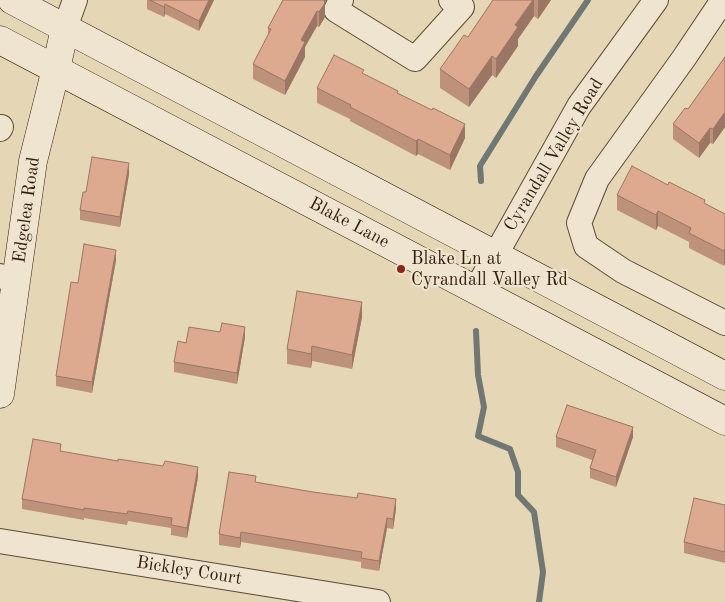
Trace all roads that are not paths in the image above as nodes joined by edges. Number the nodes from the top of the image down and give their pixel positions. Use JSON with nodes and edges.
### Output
{"nodes":[{"id":1,"x":12,"y":0,"type":"edge"},
{"id":2,"x":75,"y":0,"type":"edge"},
{"id":3,"x":341,"y":0,"type":"edge"},
{"id":4,"x":451,"y":0,"type":"edge"},
{"id":5,"x":656,"y":0,"type":"edge"},
{"id":6,"x":723,"y":0,"type":"edge"},
{"id":7,"x":65,"y":28,"type":"junction"},
{"id":8,"x":0,"y":40,"type":"edge"},
{"id":9,"x":56,"y":69,"type":"junction"},
{"id":10,"x":495,"y":255,"type":"junction"},
{"id":11,"x":8,"y":279,"type":"edge"},
{"id":12,"x":476,"y":290,"type":"junction"},
{"id":13,"x":725,"y":323,"type":"edge"},
{"id":14,"x":725,"y":376,"type":"edge"},
{"id":15,"x":0,"y":394,"type":"edge"},
{"id":16,"x":725,"y":421,"type":"edge"},
{"id":17,"x":0,"y":541,"type":"edge"},
{"id":18,"x":378,"y":602,"type":"edge"}],
"edges":[{"from":1,"to":7,"type":"main road"},
{"from":2,"to":7,"type":"street"},
{"from":3,"to":4,"type":"street"},
{"from":5,"to":10,"type":"street","name":"Cyrandall Valley Road"},
{"from":6,"to":13,"type":"street"},
{"from":7,"to":9,"type":"main road","name":"Edgelea Road"},
{"from":7,"to":10,"type":"main road"},
{"from":8,"to":9,"type":"main road","name":"Blake Lane"},
{"from":9,"to":11,"type":"main road","name":"Edgelea Road"},
{"from":9,"to":12,"type":"main road","name":"Blake Lane"},
{"from":10,"to":12,"type":"street","name":"Cyrandall Valley Road"},
{"from":10,"to":14,"type":"main road"},
{"from":11,"to":15,"type":"main road","name":"Edgelea Road"},
{"from":12,"to":16,"type":"main road","name":"Blake Lane"},
{"from":17,"to":18,"type":"street","name":"Bickley Court"}]}
